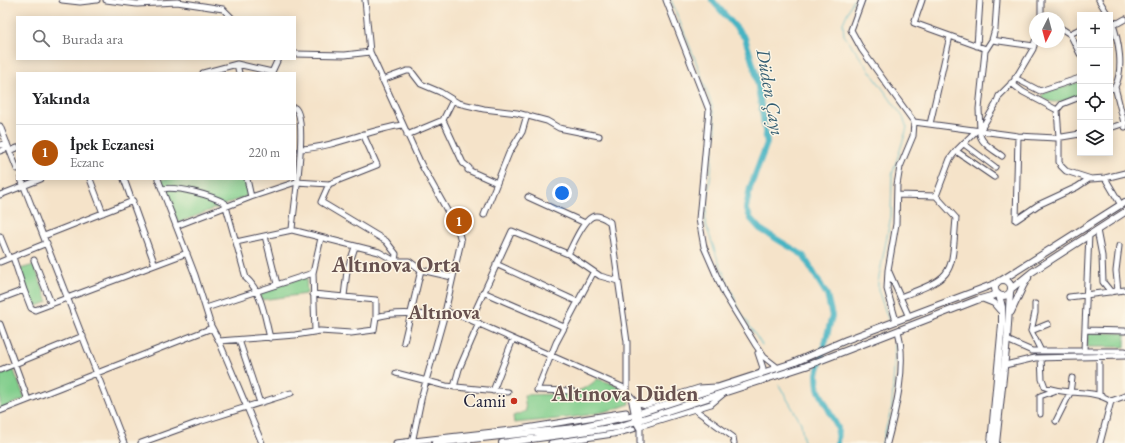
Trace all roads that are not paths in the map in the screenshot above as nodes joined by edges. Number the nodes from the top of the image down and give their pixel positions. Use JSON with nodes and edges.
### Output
{"nodes":[{"id":1,"x":62,"y":0,"type":"edge"},
{"id":2,"x":97,"y":0,"type":"edge"},
{"id":3,"x":106,"y":0,"type":"edge"},
{"id":4,"x":365,"y":0,"type":"edge"},
{"id":5,"x":666,"y":0,"type":"edge"},
{"id":6,"x":862,"y":0,"type":"edge"},
{"id":7,"x":922,"y":0,"type":"edge"},
{"id":8,"x":980,"y":0,"type":"edge"},
{"id":9,"x":997,"y":0,"type":"edge"},
{"id":10,"x":1041,"y":0,"type":"edge"},
{"id":11,"x":1099,"y":0,"type":"edge"},
{"id":12,"x":1041,"y":12,"type":"edge"},
{"id":13,"x":1106,"y":12,"type":"edge"},
{"id":14,"x":230,"y":16,"type":"edge"},
{"id":15,"x":1125,"y":19,"type":"edge"},
{"id":16,"x":1113,"y":22,"type":"edge"},
{"id":17,"x":1113,"y":26,"type":"edge"},
{"id":18,"x":1077,"y":30,"type":"edge"},
{"id":19,"x":1065,"y":31,"type":"edge"},
{"id":20,"x":1070,"y":34,"type":"junction"},
{"id":21,"x":950,"y":36,"type":"junction"},
{"id":22,"x":992,"y":40,"type":"junction"},
{"id":23,"x":1029,"y":43,"type":"edge"},
{"id":24,"x":977,"y":46,"type":"junction"},
{"id":25,"x":1031,"y":48,"type":"edge"},
{"id":26,"x":1077,"y":48,"type":"edge"},
{"id":27,"x":986,"y":49,"type":"junction"},
{"id":28,"x":370,"y":52,"type":"junction"},
{"id":29,"x":296,"y":54,"type":"edge"},
{"id":30,"x":278,"y":60,"type":"edge"},
{"id":31,"x":237,"y":64,"type":"junction"},
{"id":32,"x":214,"y":72,"type":"edge"},
{"id":33,"x":239,"y":72,"type":"edge"},
{"id":34,"x":272,"y":72,"type":"edge"},
{"id":35,"x":272,"y":72,"type":"edge"},
{"id":36,"x":1015,"y":78,"type":"junction"},
{"id":37,"x":1077,"y":79,"type":"edge"},
{"id":38,"x":382,"y":80,"type":"junction"},
{"id":39,"x":1011,"y":83,"type":"junction"},
{"id":40,"x":1113,"y":87,"type":"edge"},
{"id":41,"x":1113,"y":91,"type":"edge"},
{"id":42,"x":1077,"y":98,"type":"edge"},
{"id":43,"x":453,"y":100,"type":"junction"},
{"id":44,"x":296,"y":109,"type":"edge"},
{"id":45,"x":1057,"y":110,"type":"junction"},
{"id":46,"x":527,"y":115,"type":"junction"},
{"id":47,"x":443,"y":120,"type":"junction"},
{"id":48,"x":914,"y":122,"type":"junction"},
{"id":49,"x":930,"y":124,"type":"junction"},
{"id":50,"x":1125,"y":124,"type":"edge"},
{"id":51,"x":402,"y":125,"type":"junction"},
{"id":52,"x":0,"y":126,"type":"edge"},
{"id":53,"x":1113,"y":127,"type":"edge"},
{"id":54,"x":979,"y":130,"type":"junction"},
{"id":55,"x":363,"y":134,"type":"junction"},
{"id":56,"x":1077,"y":134,"type":"edge"},
{"id":57,"x":407,"y":135,"type":"junction"},
{"id":58,"x":599,"y":136,"type":"dead end"},
{"id":59,"x":1018,"y":136,"type":"junction"},
{"id":60,"x":1059,"y":137,"type":"junction"},
{"id":61,"x":964,"y":144,"type":"junction"},
{"id":62,"x":0,"y":145,"type":"edge"},
{"id":63,"x":8,"y":147,"type":"junction"},
{"id":64,"x":16,"y":148,"type":"edge"},
{"id":65,"x":301,"y":149,"type":"junction"},
{"id":66,"x":0,"y":151,"type":"edge"},
{"id":67,"x":956,"y":151,"type":"junction"},
{"id":68,"x":1002,"y":156,"type":"dead end"},
{"id":69,"x":16,"y":167,"type":"edge"},
{"id":70,"x":995,"y":167,"type":"dead end"},
{"id":71,"x":1125,"y":173,"type":"edge"},
{"id":72,"x":994,"y":177,"type":"dead end"},
{"id":73,"x":1105,"y":178,"type":"junction"},
{"id":74,"x":1089,"y":179,"type":"junction"},
{"id":75,"x":21,"y":180,"type":"edge"},
{"id":76,"x":39,"y":180,"type":"edge"},
{"id":77,"x":90,"y":180,"type":"edge"},
{"id":78,"x":124,"y":180,"type":"edge"},
{"id":79,"x":158,"y":180,"type":"edge"},
{"id":80,"x":247,"y":180,"type":"edge"},
{"id":81,"x":296,"y":182,"type":"junction"},
{"id":82,"x":497,"y":183,"type":"junction"},
{"id":83,"x":330,"y":184,"type":"junction"},
{"id":84,"x":24,"y":186,"type":"junction"},
{"id":85,"x":162,"y":189,"type":"junction"},
{"id":86,"x":0,"y":195,"type":"edge"},
{"id":87,"x":897,"y":195,"type":"junction"},
{"id":88,"x":936,"y":196,"type":"junction"},
{"id":89,"x":528,"y":197,"type":"dead end"},
{"id":90,"x":251,"y":198,"type":"junction"},
{"id":91,"x":133,"y":201,"type":"junction"},
{"id":92,"x":1123,"y":204,"type":"edge"},
{"id":93,"x":226,"y":207,"type":"junction"},
{"id":94,"x":1125,"y":212,"type":"edge"},
{"id":95,"x":103,"y":213,"type":"junction"},
{"id":96,"x":484,"y":215,"type":"dead end"},
{"id":97,"x":585,"y":223,"type":"junction"},
{"id":98,"x":176,"y":226,"type":"junction"},
{"id":99,"x":292,"y":230,"type":"junction"},
{"id":100,"x":1097,"y":230,"type":"junction"},
{"id":101,"x":1089,"y":234,"type":"junction"},
{"id":102,"x":0,"y":236,"type":"edge"},
{"id":103,"x":44,"y":236,"type":"junction"},
{"id":104,"x":265,"y":236,"type":"junction"},
{"id":105,"x":321,"y":238,"type":"junction"},
{"id":106,"x":236,"y":242,"type":"junction"},
{"id":107,"x":47,"y":243,"type":"junction"},
{"id":108,"x":1119,"y":246,"type":"dead end"},
{"id":109,"x":355,"y":247,"type":"junction"},
{"id":110,"x":187,"y":253,"type":"junction"},
{"id":111,"x":568,"y":254,"type":"junction"},
{"id":112,"x":11,"y":258,"type":"junction"},
{"id":113,"x":34,"y":260,"type":"dead end"},
{"id":114,"x":395,"y":261,"type":"junction"},
{"id":115,"x":0,"y":262,"type":"edge"},
{"id":116,"x":496,"y":264,"type":"junction"},
{"id":117,"x":155,"y":265,"type":"junction"},
{"id":118,"x":421,"y":270,"type":"junction"},
{"id":119,"x":888,"y":270,"type":"junction"},
{"id":120,"x":1032,"y":272,"type":"junction"},
{"id":121,"x":313,"y":273,"type":"junction"},
{"id":122,"x":594,"y":273,"type":"junction"},
{"id":123,"x":452,"y":277,"type":"junction"},
{"id":124,"x":618,"y":281,"type":"junction"},
{"id":125,"x":1000,"y":282,"type":"junction"},
{"id":126,"x":277,"y":284,"type":"junction"},
{"id":127,"x":24,"y":290,"type":"junction"},
{"id":128,"x":255,"y":290,"type":"junction"},
{"id":129,"x":1125,"y":290,"type":"edge"},
{"id":130,"x":1011,"y":291,"type":"junction"},
{"id":131,"x":1118,"y":291,"type":"junction"},
{"id":132,"x":483,"y":292,"type":"junction"},
{"id":133,"x":1111,"y":292,"type":"junction"},
{"id":134,"x":313,"y":294,"type":"junction"},
{"id":135,"x":998,"y":294,"type":"junction"},
{"id":136,"x":1087,"y":294,"type":"junction"},
{"id":137,"x":67,"y":296,"type":"junction"},
{"id":138,"x":344,"y":296,"type":"junction"},
{"id":139,"x":900,"y":297,"type":"junction"},
{"id":140,"x":1069,"y":297,"type":"dead end"},
{"id":141,"x":0,"y":299,"type":"edge"},
{"id":142,"x":982,"y":299,"type":"junction"},
{"id":143,"x":578,"y":302,"type":"junction"},
{"id":144,"x":50,"y":303,"type":"junction"},
{"id":145,"x":1035,"y":304,"type":"dead end"},
{"id":146,"x":206,"y":308,"type":"junction"},
{"id":147,"x":411,"y":314,"type":"junction"},
{"id":148,"x":444,"y":314,"type":"junction"},
{"id":149,"x":1002,"y":315,"type":"junction"},
{"id":150,"x":376,"y":317,"type":"junction"},
{"id":151,"x":909,"y":317,"type":"junction"},
{"id":152,"x":471,"y":320,"type":"junction"},
{"id":153,"x":1009,"y":320,"type":"junction"},
{"id":154,"x":896,"y":321,"type":"junction"},
{"id":155,"x":479,"y":323,"type":"junction"},
{"id":156,"x":0,"y":324,"type":"edge"},
{"id":157,"x":1048,"y":324,"type":"dead end"},
{"id":158,"x":564,"y":327,"type":"junction"},
{"id":159,"x":212,"y":328,"type":"junction"},
{"id":160,"x":898,"y":330,"type":"junction"},
{"id":161,"x":1085,"y":330,"type":"junction"},
{"id":162,"x":1031,"y":331,"type":"junction"},
{"id":163,"x":1125,"y":331,"type":"edge"},
{"id":164,"x":315,"y":332,"type":"junction"},
{"id":165,"x":83,"y":336,"type":"junction"},
{"id":166,"x":270,"y":338,"type":"junction"},
{"id":167,"x":512,"y":339,"type":"junction"},
{"id":168,"x":239,"y":340,"type":"junction"},
{"id":169,"x":1007,"y":340,"type":"junction"},
{"id":170,"x":220,"y":341,"type":"junction"},
{"id":171,"x":404,"y":342,"type":"dead end"},
{"id":172,"x":755,"y":344,"type":"junction"},
{"id":173,"x":1084,"y":350,"type":"junction"},
{"id":174,"x":1040,"y":351,"type":"junction"},
{"id":175,"x":1125,"y":351,"type":"edge"},
{"id":176,"x":550,"y":355,"type":"junction"},
{"id":177,"x":1099,"y":356,"type":"junction"},
{"id":178,"x":1125,"y":356,"type":"edge"},
{"id":179,"x":1041,"y":358,"type":"junction"},
{"id":180,"x":15,"y":364,"type":"junction"},
{"id":181,"x":1005,"y":365,"type":"junction"},
{"id":182,"x":778,"y":368,"type":"junction"},
{"id":183,"x":0,"y":370,"type":"edge"},
{"id":184,"x":96,"y":373,"type":"junction"},
{"id":185,"x":396,"y":373,"type":"dead end"},
{"id":186,"x":760,"y":374,"type":"junction"},
{"id":187,"x":1072,"y":378,"type":"dead end"},
{"id":188,"x":426,"y":381,"type":"junction"},
{"id":189,"x":723,"y":386,"type":"junction"},
{"id":190,"x":454,"y":387,"type":"junction"},
{"id":191,"x":1054,"y":390,"type":"junction"},
{"id":192,"x":493,"y":391,"type":"junction"},
{"id":193,"x":572,"y":391,"type":"dead end"},
{"id":194,"x":508,"y":392,"type":"dead end"},
{"id":195,"x":291,"y":393,"type":"dead end"},
{"id":196,"x":1070,"y":393,"type":"junction"},
{"id":197,"x":723,"y":394,"type":"junction"},
{"id":198,"x":629,"y":395,"type":"junction"},
{"id":199,"x":1098,"y":395,"type":"junction"},
{"id":200,"x":1125,"y":396,"type":"edge"},
{"id":201,"x":28,"y":400,"type":"junction"},
{"id":202,"x":1111,"y":400,"type":"junction"},
{"id":203,"x":636,"y":402,"type":"junction"},
{"id":204,"x":260,"y":403,"type":"junction"},
{"id":205,"x":247,"y":408,"type":"junction"},
{"id":206,"x":694,"y":409,"type":"junction"},
{"id":207,"x":0,"y":411,"type":"edge"},
{"id":208,"x":626,"y":412,"type":"dead end"},
{"id":209,"x":637,"y":414,"type":"junction"},
{"id":210,"x":1040,"y":414,"type":"dead end"},
{"id":211,"x":591,"y":419,"type":"junction"},
{"id":212,"x":1056,"y":421,"type":"dead end"},
{"id":213,"x":599,"y":423,"type":"junction"},
{"id":214,"x":639,"y":424,"type":"junction"},
{"id":215,"x":632,"y":429,"type":"dead end"},
{"id":216,"x":603,"y":430,"type":"junction"},
{"id":217,"x":596,"y":437,"type":"junction"},
{"id":218,"x":413,"y":442,"type":"edge"},
{"id":219,"x":996,"y":442,"type":"edge"},
{"id":220,"x":124,"y":443,"type":"edge"},
{"id":221,"x":141,"y":443,"type":"edge"},
{"id":222,"x":262,"y":443,"type":"edge"},
{"id":223,"x":396,"y":443,"type":"edge"},
{"id":224,"x":435,"y":443,"type":"edge"},
{"id":225,"x":502,"y":443,"type":"edge"},
{"id":226,"x":551,"y":443,"type":"edge"},
{"id":227,"x":640,"y":443,"type":"edge"},
{"id":228,"x":734,"y":443,"type":"edge"},
{"id":229,"x":887,"y":443,"type":"edge"},
{"id":230,"x":1100,"y":443,"type":"edge"}],
"edges":[{"from":1,"to":2,"type":"street"},
{"from":3,"to":14,"type":"street"},
{"from":4,"to":28,"type":"street"},
{"from":5,"to":172,"type":"street"},
{"from":6,"to":48,"type":"street"},
{"from":7,"to":21,"type":"street"},
{"from":8,"to":24,"type":"street"},
{"from":9,"to":22,"type":"street"},
{"from":10,"to":12,"type":"street"},
{"from":11,"to":13,"type":"street"},
{"from":15,"to":16,"type":"street"},
{"from":17,"to":40,"type":"street"},
{"from":18,"to":20,"type":"street"},
{"from":19,"to":20,"type":"street"},
{"from":20,"to":26,"type":"street"},
{"from":21,"to":24,"type":"street"},
{"from":21,"to":49,"type":"street"},
{"from":22,"to":23,"type":"street"},
{"from":22,"to":27,"type":"street"},
{"from":24,"to":27,"type":"street"},
{"from":25,"to":36,"type":"street"},
{"from":27,"to":54,"type":"street"},
{"from":28,"to":29,"type":"street"},
{"from":28,"to":38,"type":"street"},
{"from":30,"to":35,"type":"street"},
{"from":31,"to":32,"type":"street"},
{"from":31,"to":33,"type":"street"},
{"from":31,"to":34,"type":"street"},
{"from":36,"to":37,"type":"street"},
{"from":36,"to":39,"type":"street"},
{"from":38,"to":43,"type":"street"},
{"from":38,"to":51,"type":"street"},
{"from":39,"to":45,"type":"street"},
{"from":39,"to":54,"type":"street"},
{"from":41,"to":50,"type":"street"},
{"from":42,"to":45,"type":"street"},
{"from":43,"to":46,"type":"street"},
{"from":43,"to":47,"type":"street"},
{"from":44,"to":65,"type":"street"},
{"from":45,"to":60,"type":"street"},
{"from":46,"to":58,"type":"street"},
{"from":46,"to":82,"type":"street"},
{"from":47,"to":57,"type":"street"},
{"from":47,"to":82,"type":"street"},
{"from":48,"to":49,"type":"street"},
{"from":48,"to":87,"type":"street"},
{"from":49,"to":54,"type":"street"},
{"from":50,"to":53,"type":"street"},
{"from":51,"to":55,"type":"street"},
{"from":51,"to":57,"type":"street"},
{"from":52,"to":63,"type":"street"},
{"from":54,"to":59,"type":"street"},
{"from":54,"to":61,"type":"street"},
{"from":54,"to":68,"type":"street"},
{"from":55,"to":65,"type":"street"},
{"from":55,"to":83,"type":"street"},
{"from":56,"to":60,"type":"street"},
{"from":57,"to":123,"type":"street"},
{"from":59,"to":60,"type":"street"},
{"from":59,"to":74,"type":"street"},
{"from":60,"to":74,"type":"street"},
{"from":61,"to":67,"type":"street"},
{"from":61,"to":70,"type":"street"},
{"from":62,"to":63,"type":"street"},
{"from":63,"to":64,"type":"street"},
{"from":63,"to":66,"type":"street"},
{"from":63,"to":69,"type":"street"},
{"from":65,"to":81,"type":"street"},
{"from":67,"to":72,"type":"street"},
{"from":67,"to":88,"type":"street"},
{"from":71,"to":73,"type":"street"},
{"from":73,"to":74,"type":"street"},
{"from":73,"to":92,"type":"street"},
{"from":75,"to":84,"type":"street"},
{"from":76,"to":84,"type":"street"},
{"from":77,"to":95,"type":"street"},
{"from":78,"to":91,"type":"street"},
{"from":79,"to":85,"type":"street"},
{"from":80,"to":90,"type":"street"},
{"from":81,"to":83,"type":"street"},
{"from":81,"to":90,"type":"street"},
{"from":81,"to":99,"type":"street"},
{"from":82,"to":96,"type":"street"},
{"from":83,"to":114,"type":"street"},
{"from":84,"to":86,"type":"street"},
{"from":84,"to":103,"type":"street"},
{"from":85,"to":93,"type":"street"},
{"from":85,"to":98,"type":"street"},
{"from":87,"to":88,"type":"street"},
{"from":87,"to":119,"type":"street"},
{"from":88,"to":139,"type":"street"},
{"from":89,"to":97,"type":"street"},
{"from":90,"to":93,"type":"street"},
{"from":91,"to":95,"type":"street"},
{"from":91,"to":117,"type":"street"},
{"from":92,"to":125,"type":"main road"},
{"from":93,"to":98,"type":"street"},
{"from":93,"to":106,"type":"street"},
{"from":94,"to":100,"type":"main road"},
{"from":95,"to":103,"type":"street"},
{"from":97,"to":111,"type":"street"},
{"from":97,"to":124,"type":"street"},
{"from":98,"to":110,"type":"street"},
{"from":99,"to":104,"type":"street"},
{"from":99,"to":105,"type":"street"},
{"from":100,"to":101,"type":"main road"},
{"from":100,"to":133,"type":"street"},
{"from":101,"to":120,"type":"main road"},
{"from":101,"to":136,"type":"street"},
{"from":102,"to":112,"type":"street"},
{"from":103,"to":107,"type":"street"},
{"from":104,"to":106,"type":"street"},
{"from":104,"to":126,"type":"street"},
{"from":105,"to":109,"type":"street"},
{"from":105,"to":121,"type":"street"},
{"from":106,"to":128,"type":"street"},
{"from":107,"to":112,"type":"street"},
{"from":107,"to":137,"type":"street"},
{"from":108,"to":131,"type":"street"},
{"from":109,"to":114,"type":"street"},
{"from":109,"to":138,"type":"street"},
{"from":110,"to":117,"type":"street"},
{"from":110,"to":146,"type":"street"},
{"from":111,"to":116,"type":"street"},
{"from":111,"to":122,"type":"street"},
{"from":112,"to":115,"type":"street"},
{"from":112,"to":127,"type":"street"},
{"from":113,"to":144,"type":"street"},
{"from":114,"to":118,"type":"street"},
{"from":116,"to":132,"type":"street"},
{"from":116,"to":143,"type":"street"},
{"from":117,"to":137,"type":"street"},
{"from":118,"to":123,"type":"street"},
{"from":118,"to":147,"type":"street"},
{"from":119,"to":139,"type":"street"},
{"from":119,"to":154,"type":"street"},
{"from":120,"to":130,"type":"main road"},
{"from":120,"to":153,"type":"main road"},
{"from":121,"to":126,"type":"street"},
{"from":121,"to":134,"type":"street"},
{"from":122,"to":124,"type":"street"},
{"from":122,"to":143,"type":"street"},
{"from":123,"to":148,"type":"street"},
{"from":124,"to":198,"type":"street"},
{"from":125,"to":130,"type":"main road"},
{"from":125,"to":135,"type":"main road"},
{"from":125,"to":151,"type":"main road"},
{"from":126,"to":128,"type":"street"},
{"from":127,"to":141,"type":"street"},
{"from":127,"to":144,"type":"street"},
{"from":128,"to":146,"type":"street"},
{"from":128,"to":166,"type":"street"},
{"from":129,"to":131,"type":"street"},
{"from":130,"to":135,"type":"main road"},
{"from":130,"to":153,"type":"main road"},
{"from":131,"to":133,"type":"street"},
{"from":132,"to":152,"type":"street"},
{"from":132,"to":158,"type":"street"},
{"from":133,"to":136,"type":"street"},
{"from":134,"to":138,"type":"street"},
{"from":134,"to":164,"type":"street"},
{"from":135,"to":142,"type":"main road"},
{"from":135,"to":149,"type":"main road"},
{"from":136,"to":140,"type":"street"},
{"from":136,"to":161,"type":"street"},
{"from":137,"to":144,"type":"street"},
{"from":137,"to":165,"type":"street"},
{"from":138,"to":150,"type":"street"},
{"from":139,"to":151,"type":"street"},
{"from":142,"to":149,"type":"main road"},
{"from":142,"to":160,"type":"main road"},
{"from":143,"to":158,"type":"street"},
{"from":145,"to":162,"type":"street"},
{"from":146,"to":159,"type":"street"},
{"from":147,"to":148,"type":"street"},
{"from":147,"to":150,"type":"street"},
{"from":147,"to":171,"type":"street"},
{"from":148,"to":152,"type":"street"},
{"from":148,"to":188,"type":"street"},
{"from":149,"to":219,"type":"main road"},
{"from":150,"to":164,"type":"street"},
{"from":151,"to":154,"type":"main road"},
{"from":152,"to":155,"type":"street"},
{"from":153,"to":169,"type":"main road"},
{"from":154,"to":182,"type":"main road"},
{"from":155,"to":167,"type":"street"},
{"from":155,"to":190,"type":"street"},
{"from":156,"to":180,"type":"street"},
{"from":157,"to":162,"type":"street"},
{"from":158,"to":176,"type":"street"},
{"from":159,"to":170,"type":"street"},
{"from":159,"to":184,"type":"street"},
{"from":160,"to":197,"type":"main road"},
{"from":160,"to":229,"type":"street"},
{"from":161,"to":163,"type":"street"},
{"from":161,"to":173,"type":"street"},
{"from":162,"to":174,"type":"street"},
{"from":164,"to":166,"type":"street"},
{"from":165,"to":180,"type":"street"},
{"from":165,"to":184,"type":"street"},
{"from":166,"to":168,"type":"street"},
{"from":167,"to":176,"type":"street"},
{"from":167,"to":192,"type":"street"},
{"from":168,"to":170,"type":"street"},
{"from":168,"to":204,"type":"street"},
{"from":169,"to":174,"type":"street"},
{"from":169,"to":181,"type":"main road"},
{"from":170,"to":205,"type":"street"},
{"from":172,"to":182,"type":"street"},
{"from":172,"to":186,"type":"street"},
{"from":173,"to":174,"type":"street"},
{"from":173,"to":175,"type":"street"},
{"from":176,"to":193,"type":"street"},
{"from":176,"to":198,"type":"street"},
{"from":177,"to":178,"type":"street"},
{"from":177,"to":179,"type":"street"},
{"from":177,"to":199,"type":"street"},
{"from":179,"to":181,"type":"street"},
{"from":179,"to":191,"type":"street"},
{"from":180,"to":183,"type":"street"},
{"from":180,"to":201,"type":"street"},
{"from":181,"to":219,"type":"main road"},
{"from":182,"to":186,"type":"main road"},
{"from":184,"to":201,"type":"street"},
{"from":184,"to":220,"type":"street"},
{"from":185,"to":188,"type":"street"},
{"from":186,"to":189,"type":"main road"},
{"from":187,"to":196,"type":"street"},
{"from":188,"to":190,"type":"street"},
{"from":188,"to":218,"type":"street"},
{"from":189,"to":203,"type":"street"},
{"from":189,"to":209,"type":"main road"},
{"from":190,"to":192,"type":"street"},
{"from":191,"to":196,"type":"street"},
{"from":191,"to":210,"type":"street"},
{"from":192,"to":194,"type":"street"},
{"from":195,"to":204,"type":"street"},
{"from":196,"to":199,"type":"street"},
{"from":196,"to":212,"type":"street"},
{"from":197,"to":206,"type":"street"},
{"from":197,"to":214,"type":"main road"},
{"from":198,"to":203,"type":"street"},
{"from":198,"to":209,"type":"street"},
{"from":199,"to":202,"type":"street"},
{"from":200,"to":202,"type":"street"},
{"from":201,"to":207,"type":"street"},
{"from":202,"to":230,"type":"street"},
{"from":203,"to":209,"type":"street"},
{"from":204,"to":205,"type":"street"},
{"from":205,"to":221,"type":"street"},
{"from":205,"to":222,"type":"street"},
{"from":206,"to":214,"type":"street"},
{"from":206,"to":228,"type":"street"},
{"from":208,"to":211,"type":"street"},
{"from":209,"to":213,"type":"main road"},
{"from":209,"to":214,"type":"street"},
{"from":211,"to":213,"type":"street"},
{"from":211,"to":218,"type":"street"},
{"from":213,"to":224,"type":"main road"},
{"from":214,"to":216,"type":"main road"},
{"from":214,"to":227,"type":"street"},
{"from":215,"to":217,"type":"street"},
{"from":216,"to":217,"type":"street"},
{"from":216,"to":225,"type":"main road"},
{"from":217,"to":226,"type":"street"},
{"from":218,"to":223,"type":"street"}]}
